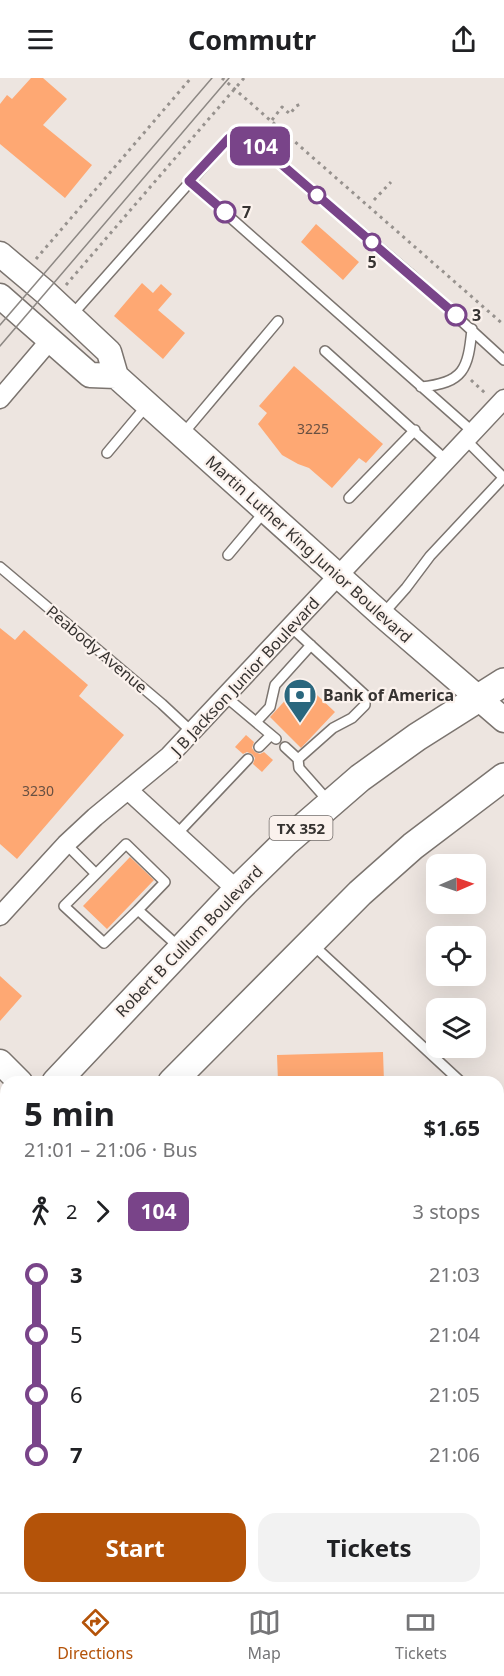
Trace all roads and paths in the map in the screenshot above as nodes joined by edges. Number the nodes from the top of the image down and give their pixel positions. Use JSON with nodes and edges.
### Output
{"nodes":[{"id":1,"x":191,"y":78,"type":"edge"},
{"id":2,"x":222,"y":78,"type":"edge"},
{"id":3,"x":244,"y":78,"type":"edge"},
{"id":4,"x":235,"y":89,"type":"junction"},
{"id":5,"x":303,"y":103,"type":"dead end"},
{"id":6,"x":272,"y":120,"type":"junction"},
{"id":7,"x":189,"y":181,"type":"junction"},
{"id":8,"x":391,"y":182,"type":"dead end"},
{"id":9,"x":374,"y":200,"type":"dead end"},
{"id":10,"x":0,"y":254,"type":"edge"},
{"id":11,"x":35,"y":260,"type":"dead end"},
{"id":12,"x":65,"y":287,"type":"dead end"},
{"id":13,"x":0,"y":296,"type":"edge"},
{"id":14,"x":71,"y":316,"type":"junction"},
{"id":15,"x":278,"y":321,"type":"dead end"},
{"id":16,"x":504,"y":326,"type":"edge"},
{"id":17,"x":472,"y":329,"type":"junction"},
{"id":18,"x":51,"y":339,"type":"junction"},
{"id":19,"x":326,"y":351,"type":"dead end"},
{"id":20,"x":504,"y":360,"type":"edge"},
{"id":21,"x":116,"y":376,"type":"junction"},
{"id":22,"x":421,"y":387,"type":"junction"},
{"id":23,"x":0,"y":399,"type":"edge"},
{"id":24,"x":504,"y":399,"type":"edge"},
{"id":25,"x":148,"y":404,"type":"junction"},
{"id":26,"x":415,"y":430,"type":"junction"},
{"id":27,"x":182,"y":435,"type":"junction"},
{"id":28,"x":469,"y":436,"type":"junction"},
{"id":29,"x":107,"y":453,"type":"dead end"},
{"id":30,"x":446,"y":460,"type":"junction"},
{"id":31,"x":504,"y":478,"type":"edge"},
{"id":32,"x":349,"y":498,"type":"dead end"},
{"id":33,"x":266,"y":510,"type":"junction"},
{"id":34,"x":228,"y":555,"type":"dead end"},
{"id":35,"x":0,"y":567,"type":"edge"},
{"id":36,"x":339,"y":575,"type":"junction"},
{"id":37,"x":382,"y":615,"type":"junction"},
{"id":38,"x":291,"y":627,"type":"junction"},
{"id":39,"x":311,"y":645,"type":"junction"},
{"id":40,"x":504,"y":682,"type":"edge"},
{"id":41,"x":226,"y":697,"type":"junction"},
{"id":42,"x":478,"y":699,"type":"junction"},
{"id":43,"x":504,"y":720,"type":"edge"},
{"id":44,"x":256,"y":722,"type":"junction"},
{"id":45,"x":192,"y":732,"type":"junction"},
{"id":46,"x":259,"y":747,"type":"dead end"},
{"id":47,"x":285,"y":747,"type":"dead end"},
{"id":48,"x":248,"y":759,"type":"dead end"},
{"id":49,"x":298,"y":759,"type":"junction"},
{"id":50,"x":504,"y":777,"type":"edge"},
{"id":51,"x":128,"y":790,"type":"junction"},
{"id":52,"x":330,"y":803,"type":"junction"},
{"id":53,"x":176,"y":835,"type":"junction"},
{"id":54,"x":66,"y":844,"type":"junction"},
{"id":55,"x":96,"y":874,"type":"junction"},
{"id":56,"x":237,"y":890,"type":"junction"},
{"id":57,"x":138,"y":910,"type":"junction"},
{"id":58,"x":0,"y":916,"type":"edge"},
{"id":59,"x":310,"y":942,"type":"junction"},
{"id":60,"x":181,"y":949,"type":"junction"},
{"id":61,"x":0,"y":1062,"type":"edge"},
{"id":62,"x":14,"y":1076,"type":"edge"},
{"id":63,"x":62,"y":1076,"type":"edge"},
{"id":64,"x":178,"y":1076,"type":"edge"},
{"id":65,"x":455,"y":1076,"type":"edge"}],
"edges":[{"from":1,"to":11,"type":"path"},
{"from":2,"to":4,"type":"path"},
{"from":3,"to":4,"type":"path"},
{"from":4,"to":6,"type":"path"},
{"from":4,"to":12,"type":"path"},
{"from":5,"to":6,"type":"path"},
{"from":6,"to":16,"type":"path"},
{"from":7,"to":14,"type":"lane"},
{"from":7,"to":17,"type":"lane"},
{"from":7,"to":22,"type":"lane"},
{"from":8,"to":9,"type":"path"},
{"from":10,"to":14,"type":"main road","name":"Martin Luther King Junior Boulevard"},
{"from":13,"to":18,"type":"main road"},
{"from":14,"to":21,"type":"main road","name":"Martin Luther King Junior Boulevard"},
{"from":15,"to":27,"type":"lane"},
{"from":17,"to":20,"type":"lane"},
{"from":17,"to":22,"type":"lane"},
{"from":18,"to":21,"type":"main road"},
{"from":18,"to":23,"type":"street"},
{"from":19,"to":26,"type":"lane"},
{"from":21,"to":25,"type":"main road","name":"Martin Luther King Junior Boulevard"},
{"from":22,"to":28,"type":"lane"},
{"from":24,"to":28,"type":"street","name":"J B Jackson Junior Boulevard"},
{"from":25,"to":27,"type":"main road","name":"Martin Luther King Junior Boulevard"},
{"from":25,"to":29,"type":"lane"},
{"from":26,"to":30,"type":"lane"},
{"from":26,"to":32,"type":"lane"},
{"from":27,"to":33,"type":"main road","name":"Martin Luther King Junior Boulevard"},
{"from":28,"to":30,"type":"street","name":"J B Jackson Junior Boulevard"},
{"from":28,"to":31,"type":"lane"},
{"from":30,"to":36,"type":"street","name":"J B Jackson Junior Boulevard"},
{"from":31,"to":37,"type":"lane"},
{"from":33,"to":34,"type":"lane"},
{"from":33,"to":36,"type":"main road","name":"Martin Luther King Junior Boulevard"},
{"from":35,"to":45,"type":"lane","name":"Peabody Avenue"},
{"from":36,"to":37,"type":"main road","name":"Martin Luther King Junior Boulevard"},
{"from":36,"to":38,"type":"street","name":"J B Jackson Junior Boulevard"},
{"from":37,"to":42,"type":"main road","name":"Martin Luther King Junior Boulevard"},
{"from":38,"to":39,"type":"lane"},
{"from":38,"to":41,"type":"street","name":"J B Jackson Junior Boulevard"},
{"from":39,"to":44,"type":"lane"},
{"from":39,"to":49,"type":"lane"},
{"from":40,"to":42,"type":"main road","name":"Robert B Cullum Boulevard","number":"TX 352"},
{"from":41,"to":44,"type":"lane"},
{"from":41,"to":45,"type":"street","name":"J B Jackson Junior Boulevard"},
{"from":42,"to":43,"type":"main road","name":"Martin Luther King Junior Boulevard"},
{"from":42,"to":52,"type":"main road","name":"Robert B Cullum Boulevard","number":"TX 352"},
{"from":44,"to":46,"type":"lane"},
{"from":45,"to":51,"type":"street","name":"J B Jackson Junior Boulevard"},
{"from":47,"to":49,"type":"lane"},
{"from":48,"to":53,"type":"lane"},
{"from":49,"to":52,"type":"lane"},
{"from":50,"to":59,"type":"main road"},
{"from":51,"to":53,"type":"street"},
{"from":51,"to":54,"type":"street","name":"J B Jackson Junior Boulevard"},
{"from":52,"to":56,"type":"main road","name":"Robert B Cullum Boulevard","number":"TX 352"},
{"from":53,"to":56,"type":"street"},
{"from":54,"to":55,"type":"lane"},
{"from":54,"to":58,"type":"street","name":"J B Jackson Junior Boulevard"},
{"from":55,"to":57,"type":"lane"},
{"from":55,"to":57,"type":"lane"},
{"from":56,"to":60,"type":"main road","name":"Robert B Cullum Boulevard","number":"TX 352"},
{"from":57,"to":60,"type":"lane"},
{"from":59,"to":64,"type":"main road"},
{"from":59,"to":65,"type":"lane"},
{"from":60,"to":63,"type":"main road","name":"Robert B Cullum Boulevard","number":"TX 352"},
{"from":61,"to":62,"type":"main road"}]}
